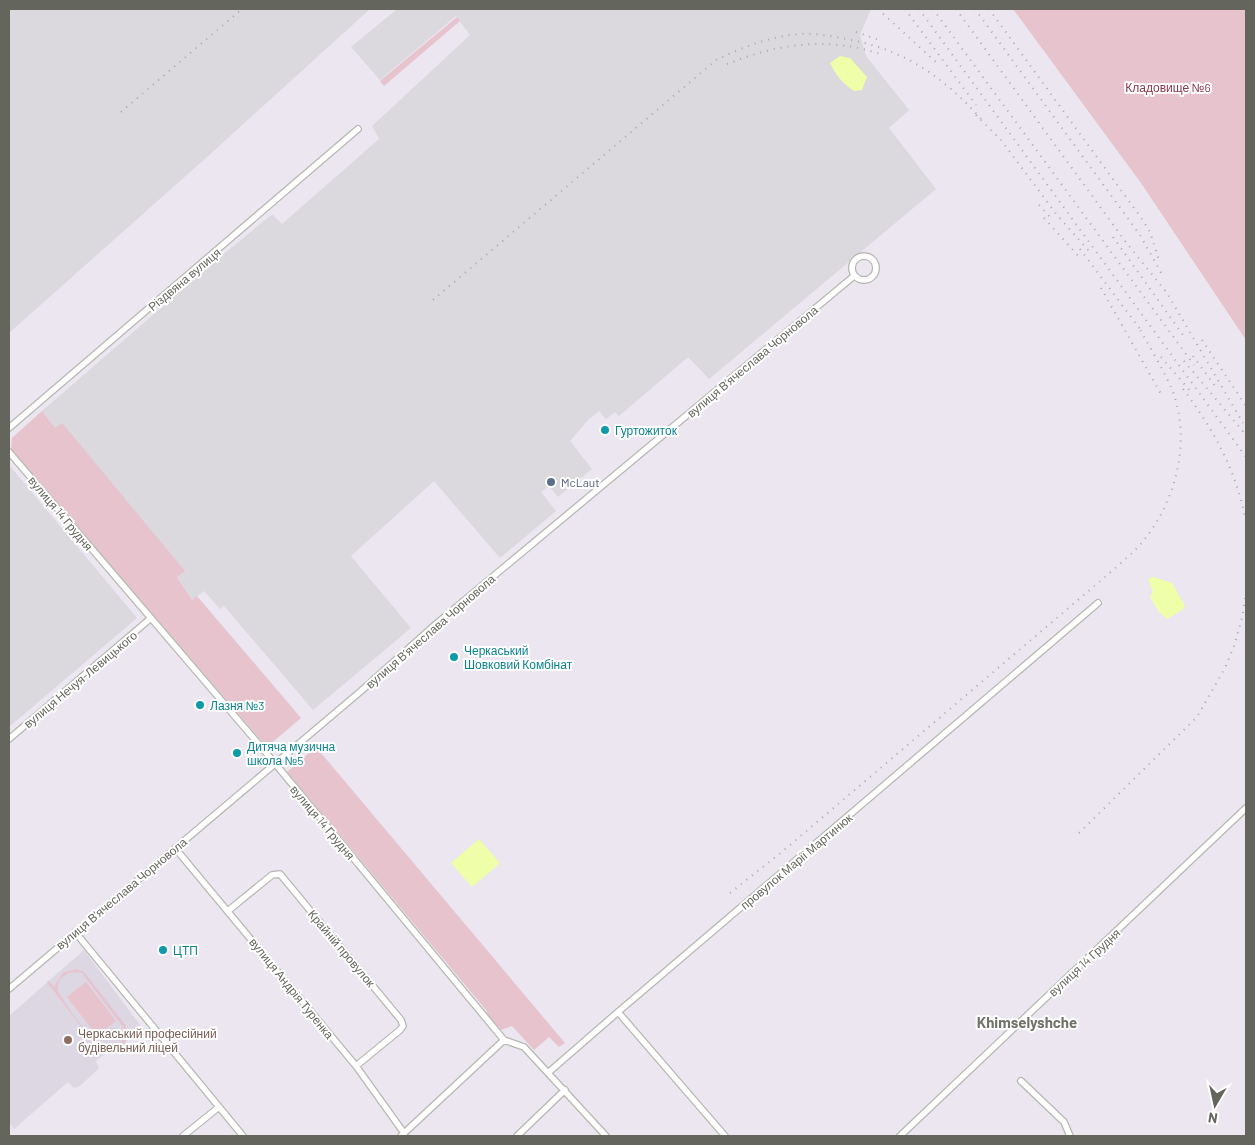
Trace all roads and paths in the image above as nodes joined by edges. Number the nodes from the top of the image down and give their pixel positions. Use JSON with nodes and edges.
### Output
{"nodes":[{"id":1,"x":358,"y":129,"type":"dead end"},
{"id":2,"x":854,"y":276,"type":"junction"},
{"id":3,"x":9,"y":428,"type":"edge"},
{"id":4,"x":9,"y":452,"type":"edge"},
{"id":5,"x":1098,"y":603,"type":"dead end"},
{"id":6,"x":151,"y":618,"type":"junction"},
{"id":7,"x":9,"y":739,"type":"edge"},
{"id":8,"x":275,"y":763,"type":"junction"},
{"id":9,"x":1246,"y":808,"type":"edge"},
{"id":10,"x":175,"y":848,"type":"junction"},
{"id":11,"x":229,"y":910,"type":"junction"},
{"id":12,"x":75,"y":932,"type":"junction"},
{"id":13,"x":9,"y":989,"type":"edge"},
{"id":14,"x":618,"y":1012,"type":"junction"},
{"id":15,"x":504,"y":1040,"type":"junction"},
{"id":16,"x":356,"y":1066,"type":"junction"},
{"id":17,"x":549,"y":1072,"type":"junction"},
{"id":18,"x":1021,"y":1081,"type":"dead end"},
{"id":19,"x":565,"y":1090,"type":"junction"},
{"id":20,"x":219,"y":1107,"type":"junction"},
{"id":21,"x":402,"y":1135,"type":"edge"},
{"id":22,"x":183,"y":1136,"type":"edge"},
{"id":23,"x":243,"y":1136,"type":"edge"},
{"id":24,"x":516,"y":1136,"type":"edge"},
{"id":25,"x":606,"y":1136,"type":"edge"},
{"id":26,"x":725,"y":1136,"type":"edge"},
{"id":27,"x":900,"y":1136,"type":"edge"},
{"id":28,"x":1070,"y":1136,"type":"edge"}],
"edges":[{"from":1,"to":3,"type":"street","name":"Різдвяна вулиця"},
{"from":2,"to":2,"type":"street","name":"вулиця Вʼячеслава Чорновола"},
{"from":2,"to":8,"type":"street","name":"вулиця Вʼячеслава Чорновола"},
{"from":4,"to":6,"type":"street","name":"вулиця 14 Грудня"},
{"from":5,"to":14,"type":"street","name":"провулок Марії Мартинюк"},
{"from":6,"to":7,"type":"street","name":"вулиця Нечуя-Левицького"},
{"from":6,"to":8,"type":"street","name":"вулиця 14 Грудня"},
{"from":8,"to":10,"type":"street","name":"вулиця Вʼячеслава Чорновола"},
{"from":8,"to":15,"type":"street","name":"вулиця 14 Грудня"},
{"from":9,"to":27,"type":"street","name":"вулиця 14 Грудня"},
{"from":10,"to":11,"type":"street","name":"вулиця Андрія Туренка"},
{"from":10,"to":12,"type":"street","name":"вулиця Вʼячеслава Чорновола"},
{"from":11,"to":16,"type":"street","name":"вулиця Андрія Туренка"},
{"from":11,"to":16,"type":"street","name":"Крайній провулок"},
{"from":12,"to":13,"type":"street","name":"вулиця Вʼячеслава Чорновола"},
{"from":12,"to":20,"type":"street"},
{"from":14,"to":17,"type":"street","name":"провулок Марії Мартинюк"},
{"from":14,"to":26,"type":"street"},
{"from":15,"to":17,"type":"street","name":"вулиця 14 Грудня"},
{"from":15,"to":21,"type":"street"},
{"from":16,"to":21,"type":"street","name":"вулиця Андрія Туренка"},
{"from":17,"to":19,"type":"street","name":"вулиця 14 Грудня"},
{"from":18,"to":28,"type":"street"},
{"from":19,"to":24,"type":"street"},
{"from":19,"to":25,"type":"street","name":"вулиця 14 Грудня"},
{"from":20,"to":22,"type":"street"},
{"from":20,"to":23,"type":"street"}]}
